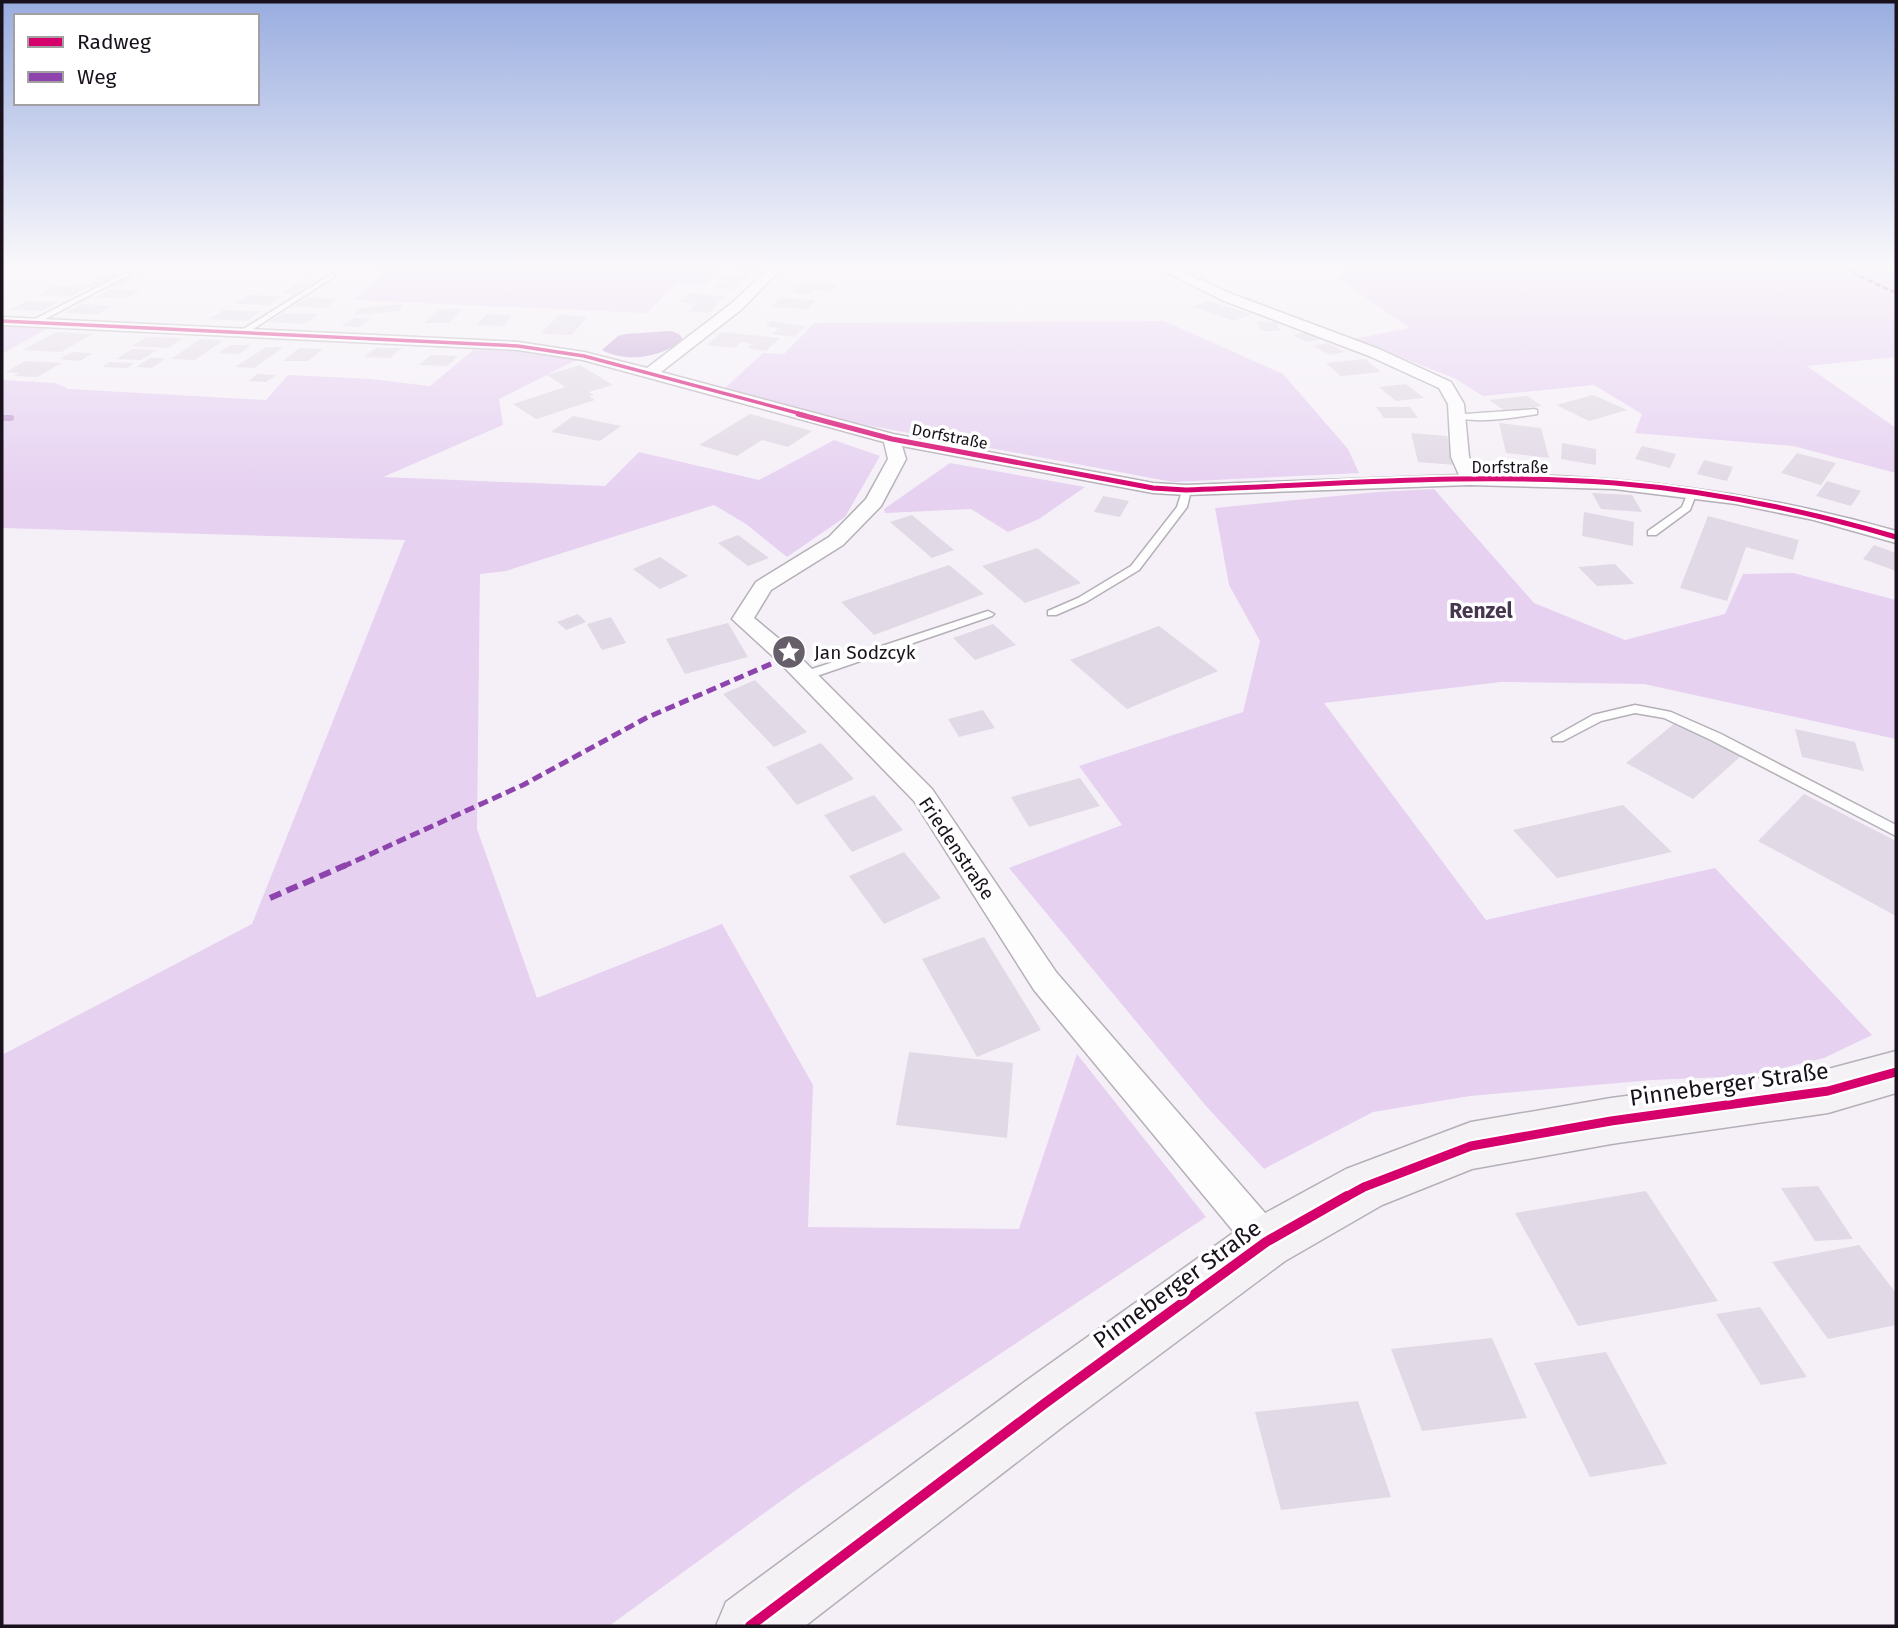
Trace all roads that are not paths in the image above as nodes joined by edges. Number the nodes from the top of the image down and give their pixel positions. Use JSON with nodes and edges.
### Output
{"nodes":[{"id":1,"x":379,"y":340,"type":"edge"},
{"id":2,"x":693,"y":340,"type":"edge"},
{"id":3,"x":1339,"y":340,"type":"edge"},
{"id":4,"x":650,"y":373,"type":"junction"},
{"id":5,"x":1534,"y":412,"type":"dead end"},
{"id":6,"x":1459,"y":416,"type":"junction"},
{"id":7,"x":935,"y":448,"type":"joint"},
{"id":8,"x":894,"y":449,"type":"junction"},
{"id":9,"x":1474,"y":481,"type":"junction"},
{"id":10,"x":1186,"y":491,"type":"junction"},
{"id":11,"x":1692,"y":492,"type":"junction"},
{"id":12,"x":1653,"y":533,"type":"dead end"},
{"id":13,"x":1896,"y":537,"type":"edge"},
{"id":14,"x":1052,"y":613,"type":"dead end"},
{"id":15,"x":988,"y":614,"type":"dead end"},
{"id":16,"x":804,"y":676,"type":"junction"},
{"id":17,"x":1558,"y":738,"type":"dead end"},
{"id":18,"x":1896,"y":831,"type":"edge"},
{"id":19,"x":1896,"y":1072,"type":"edge"},
{"id":20,"x":1266,"y":1242,"type":"junction"},
{"id":21,"x":750,"y":1626,"type":"edge"}],
"edges":[{"from":1,"to":4,"type":"street","name":"Dorfstraße"},
{"from":2,"to":4,"type":"street"},
{"from":3,"to":6,"type":"street"},
{"from":4,"to":8,"type":"street","name":"Dorfstraße"},
{"from":5,"to":6,"type":"lane"},
{"from":6,"to":9,"type":"street"},
{"from":7,"to":8,"type":"street"},
{"from":7,"to":10,"type":"street","name":"Dorfstraße"},
{"from":8,"to":16,"type":"street","name":"Friedenstraße"},
{"from":9,"to":10,"type":"street","name":"Dorfstraße"},
{"from":9,"to":11,"type":"street","name":"Dorfstraße"},
{"from":10,"to":14,"type":"lane"},
{"from":11,"to":12,"type":"lane"},
{"from":11,"to":13,"type":"street","name":"Dorfstraße"},
{"from":15,"to":16,"type":"lane"},
{"from":16,"to":20,"type":"street","name":"Friedenstraße"},
{"from":17,"to":18,"type":"lane"},
{"from":19,"to":20,"type":"main road","name":"Pinneberger Straße"},
{"from":20,"to":21,"type":"main road","name":"Pinneberger Straße"}]}
